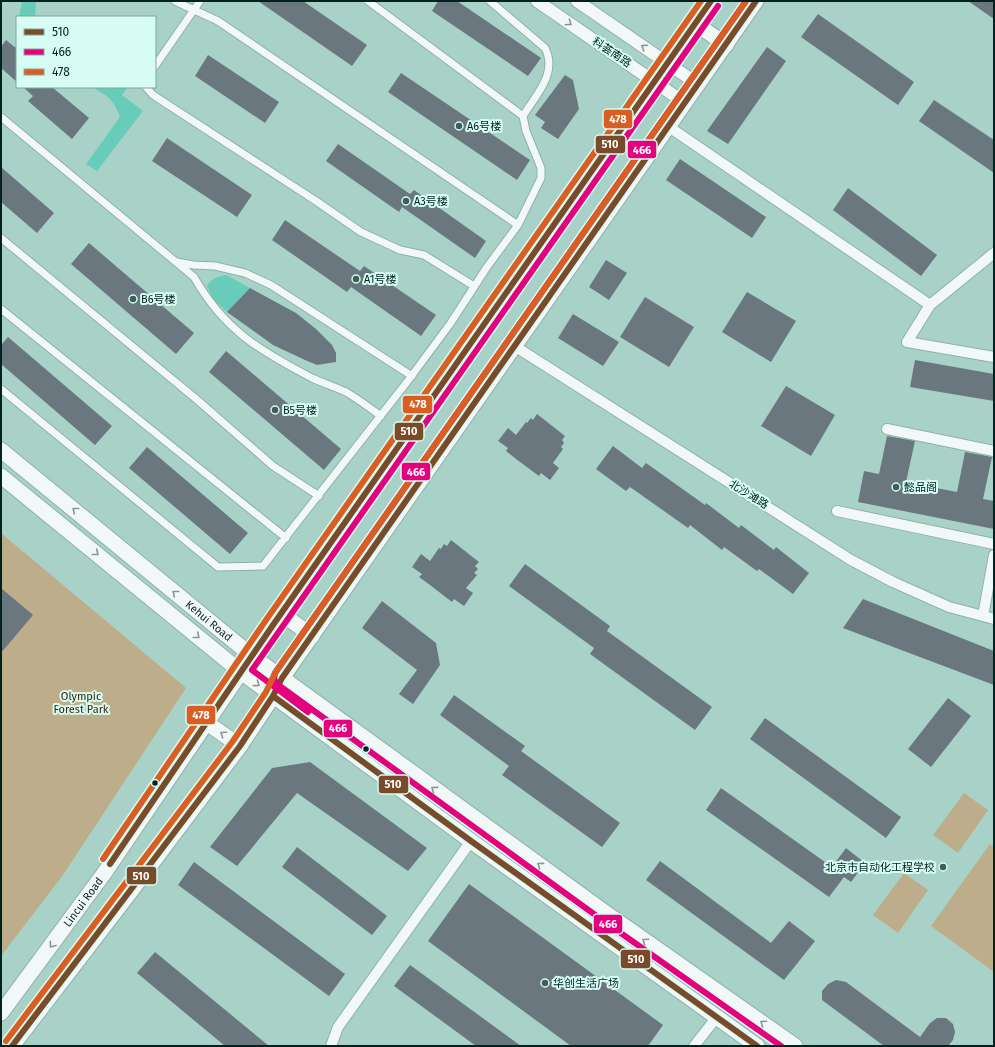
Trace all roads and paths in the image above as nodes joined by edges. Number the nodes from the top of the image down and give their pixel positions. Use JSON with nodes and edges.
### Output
{"nodes":[{"id":1,"x":175,"y":1,"type":"edge"},
{"id":2,"x":200,"y":1,"type":"edge"},
{"id":3,"x":368,"y":1,"type":"edge"},
{"id":4,"x":490,"y":1,"type":"edge"},
{"id":5,"x":537,"y":1,"type":"edge"},
{"id":6,"x":577,"y":1,"type":"edge"},
{"id":7,"x":711,"y":1,"type":"edge"},
{"id":8,"x":756,"y":1,"type":"edge"},
{"id":9,"x":193,"y":11,"type":"junction"},
{"id":10,"x":695,"y":23,"type":"junction"},
{"id":11,"x":726,"y":45,"type":"junction"},
{"id":12,"x":667,"y":62,"type":"junction"},
{"id":13,"x":156,"y":65,"type":"edge"},
{"id":14,"x":654,"y":81,"type":"junction"},
{"id":15,"x":699,"y":85,"type":"junction"},
{"id":16,"x":147,"y":88,"type":"edge"},
{"id":17,"x":685,"y":103,"type":"junction"},
{"id":18,"x":523,"y":116,"type":"junction"},
{"id":19,"x":1,"y":117,"type":"edge"},
{"id":20,"x":669,"y":127,"type":"junction"},
{"id":21,"x":518,"y":224,"type":"junction"},
{"id":22,"x":1,"y":238,"type":"edge"},
{"id":23,"x":994,"y":253,"type":"edge"},
{"id":24,"x":176,"y":262,"type":"junction"},
{"id":25,"x":474,"y":286,"type":"junction"},
{"id":26,"x":930,"y":306,"type":"junction"},
{"id":27,"x":1,"y":309,"type":"edge"},
{"id":28,"x":516,"y":347,"type":"junction"},
{"id":29,"x":994,"y":357,"type":"edge"},
{"id":30,"x":412,"y":376,"type":"junction"},
{"id":31,"x":1,"y":389,"type":"edge"},
{"id":32,"x":381,"y":416,"type":"junction"},
{"id":33,"x":887,"y":429,"type":"dead end"},
{"id":34,"x":1,"y":450,"type":"edge"},
{"id":35,"x":994,"y":451,"type":"edge"},
{"id":36,"x":1,"y":476,"type":"edge"},
{"id":37,"x":319,"y":496,"type":"junction"},
{"id":38,"x":837,"y":511,"type":"dead end"},
{"id":39,"x":286,"y":538,"type":"junction"},
{"id":40,"x":994,"y":544,"type":"edge"},
{"id":41,"x":994,"y":555,"type":"edge"},
{"id":42,"x":281,"y":613,"type":"junction"},
{"id":43,"x":983,"y":616,"type":"junction"},
{"id":44,"x":994,"y":619,"type":"edge"},
{"id":45,"x":312,"y":636,"type":"junction"},
{"id":46,"x":252,"y":656,"type":"junction"},
{"id":47,"x":241,"y":672,"type":"junction"},
{"id":48,"x":282,"y":678,"type":"junction"},
{"id":49,"x":273,"y":696,"type":"junction"},
{"id":50,"x":207,"y":723,"type":"junction"},
{"id":51,"x":240,"y":746,"type":"junction"},
{"id":52,"x":471,"y":842,"type":"junction"},
{"id":53,"x":1,"y":1013,"type":"edge"},
{"id":54,"x":718,"y":1017,"type":"junction"},
{"id":55,"x":12,"y":1046,"type":"edge"},
{"id":56,"x":331,"y":1046,"type":"edge"},
{"id":57,"x":694,"y":1046,"type":"edge"},
{"id":58,"x":757,"y":1046,"type":"edge"},
{"id":59,"x":795,"y":1046,"type":"edge"}],
"edges":[{"from":1,"to":9,"type":"street"},
{"from":2,"to":9,"type":"street"},
{"from":3,"to":18,"type":"street"},
{"from":4,"to":18,"type":"street"},
{"from":5,"to":14,"type":"street","name":"科荟南路","one_way":true},
{"from":12,"to":6,"type":"street","name":"科荟南路","one_way":true},
{"from":7,"to":10,"type":"main road","name":"Lincui Road"},
{"from":8,"to":11,"type":"main road"},
{"from":9,"to":13,"type":"street"},
{"from":9,"to":21,"type":"street"},
{"from":10,"to":11,"type":"main road"},
{"from":10,"to":12,"type":"main road","name":"Lincui Road"},
{"from":11,"to":15,"type":"main road"},
{"from":12,"to":14,"type":"main road","name":"Lincui Road"},
{"from":12,"to":15,"type":"street","name":"科荟南路"},
{"from":14,"to":17,"type":"street","name":"科荟南路"},
{"from":14,"to":42,"type":"main road","name":"Lincui Road"},
{"from":15,"to":17,"type":"main road"},
{"from":16,"to":25,"type":"street"},
{"from":17,"to":20,"type":"main road"},
{"from":18,"to":21,"type":"street"},
{"from":19,"to":24,"type":"street"},
{"from":20,"to":26,"type":"street"},
{"from":20,"to":28,"type":"main road"},
{"from":21,"to":25,"type":"street"},
{"from":22,"to":37,"type":"street"},
{"from":23,"to":26,"type":"street"},
{"from":24,"to":30,"type":"street"},
{"from":24,"to":32,"type":"street"},
{"from":25,"to":30,"type":"street"},
{"from":26,"to":29,"type":"street"},
{"from":27,"to":39,"type":"street"},
{"from":28,"to":43,"type":"street","name":"北沙滩路"},
{"from":28,"to":45,"type":"main road"},
{"from":30,"to":32,"type":"street"},
{"from":31,"to":39,"type":"street"},
{"from":32,"to":37,"type":"street"},
{"from":33,"to":35,"type":"street"},
{"from":46,"to":34,"type":"main road","name":"Kehui Road","one_way":true},
{"from":36,"to":47,"type":"main road","name":"Kehui Road","one_way":true},
{"from":37,"to":39,"type":"street"},
{"from":38,"to":40,"type":"street"},
{"from":41,"to":43,"type":"street"},
{"from":42,"to":45,"type":"main road"},
{"from":42,"to":46,"type":"main road","name":"Lincui Road"},
{"from":43,"to":44,"type":"street","name":"北沙滩路"},
{"from":45,"to":48,"type":"main road"},
{"from":46,"to":47,"type":"main road","name":"Lincui Road"},
{"from":46,"to":48,"type":"main road","name":"Kehui Road"},
{"from":47,"to":49,"type":"main road","name":"Kehui Road","one_way":true},
{"from":47,"to":50,"type":"main road","name":"Lincui Road"},
{"from":48,"to":49,"type":"main road"},
{"from":59,"to":48,"type":"main road","name":"Kehui Road","one_way":true},
{"from":49,"to":51,"type":"main road"},
{"from":49,"to":52,"type":"main road","name":"Kehui Road"},
{"from":51,"to":50,"type":"main road","one_way":true},
{"from":50,"to":53,"type":"main road","name":"Lincui Road","one_way":true},
{"from":51,"to":55,"type":"main road"},
{"from":52,"to":54,"type":"main road","name":"Kehui Road"},
{"from":52,"to":56,"type":"street"},
{"from":54,"to":57,"type":"street"},
{"from":54,"to":58,"type":"main road","name":"Kehui Road"}]}
